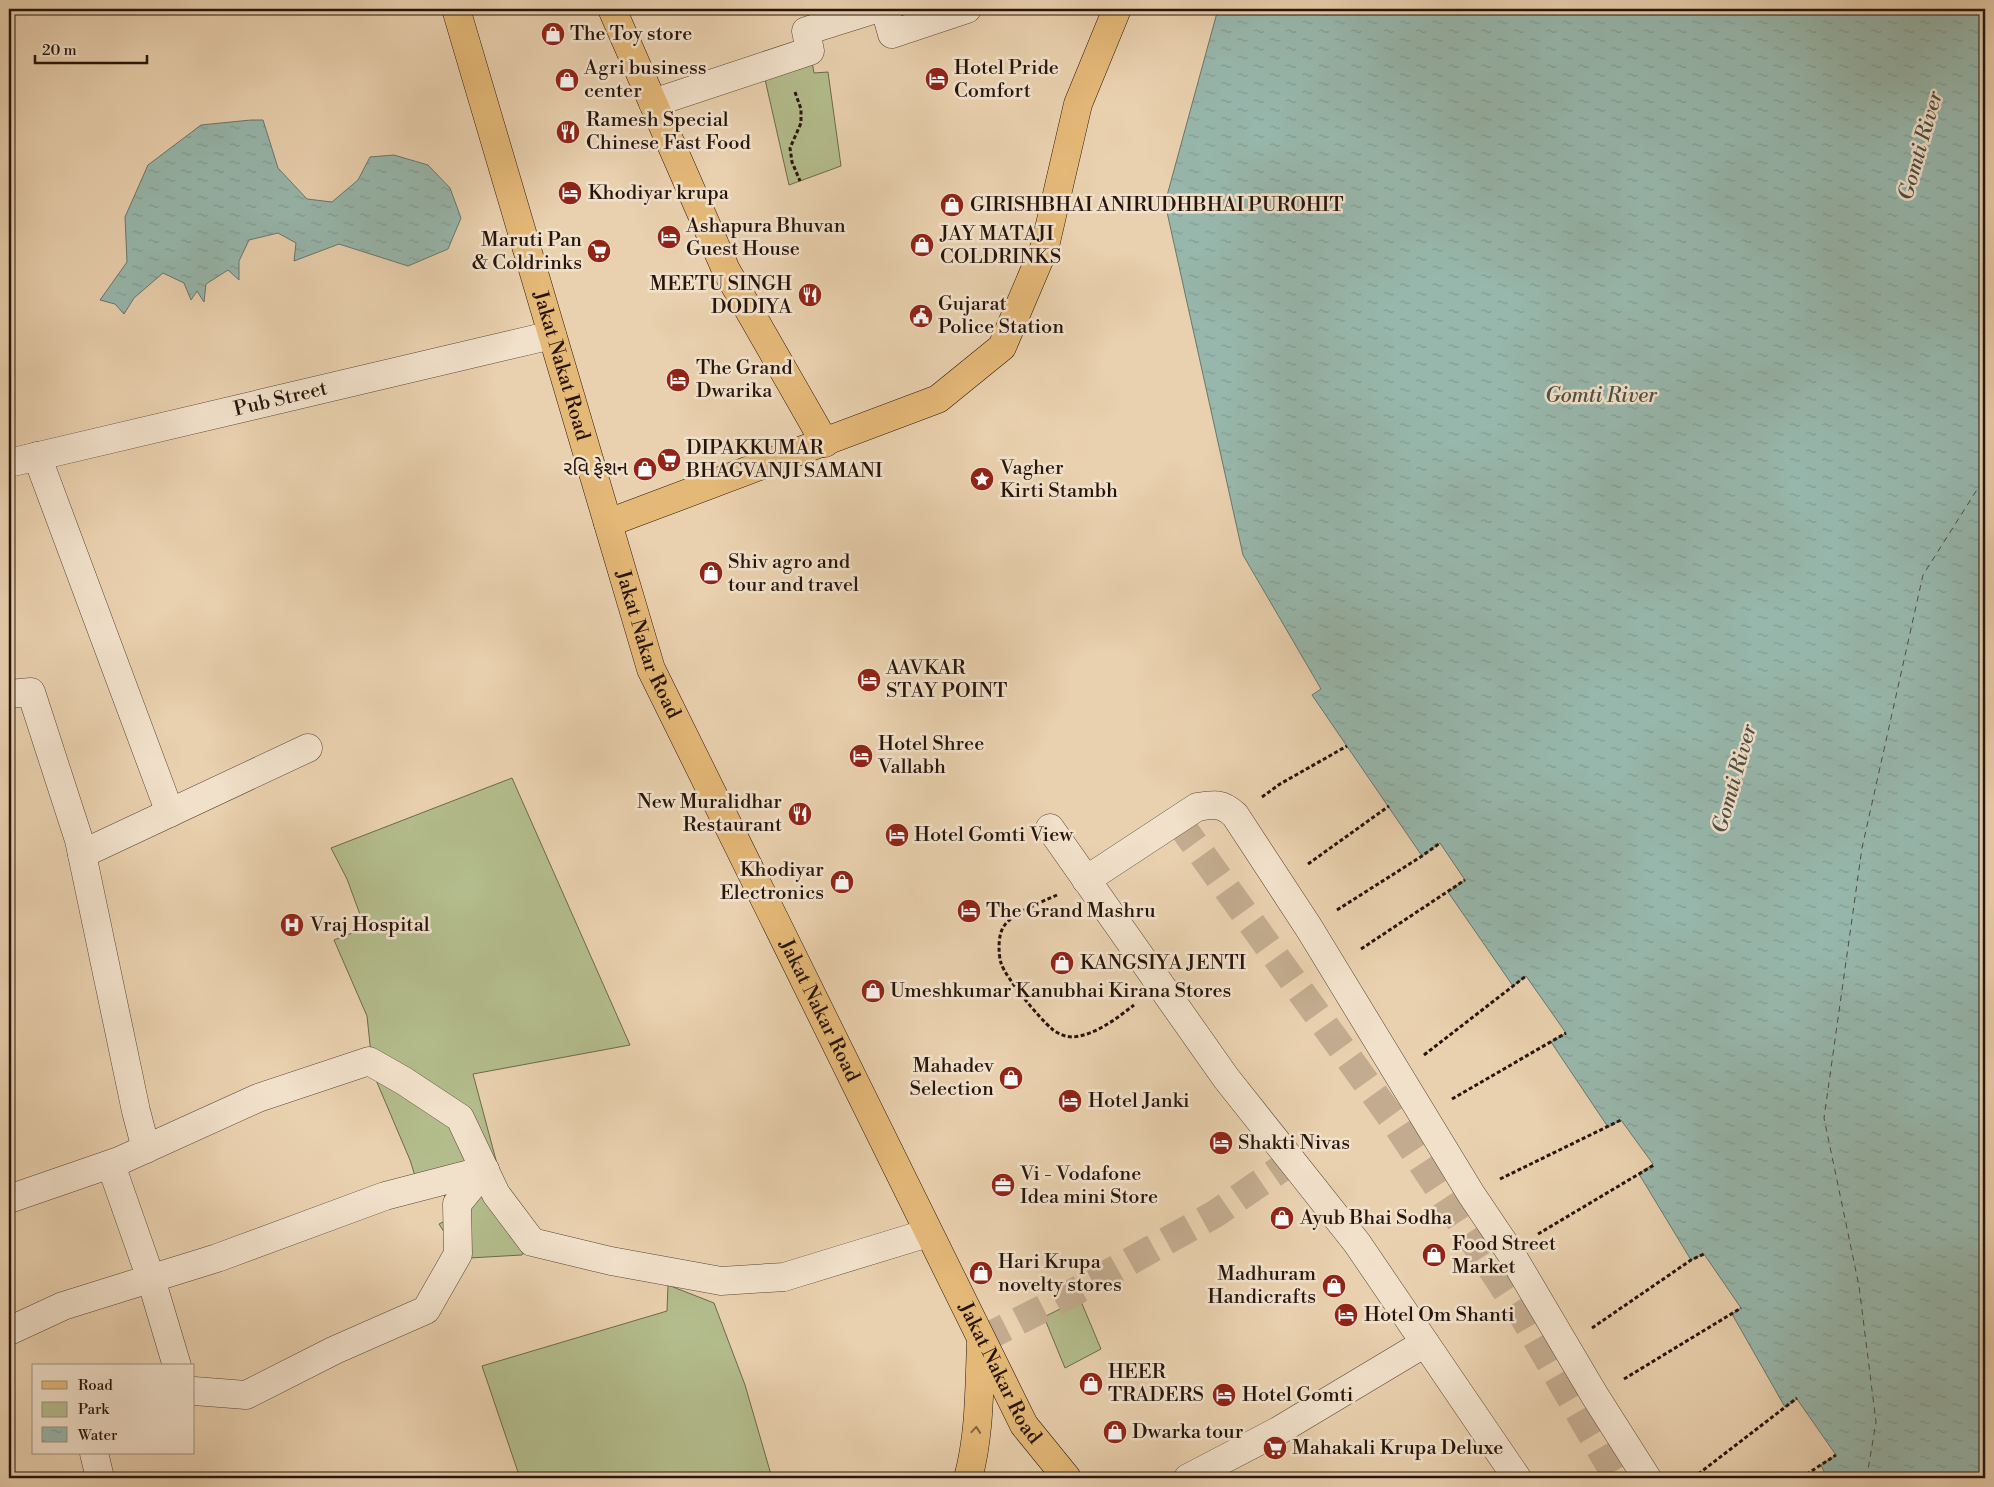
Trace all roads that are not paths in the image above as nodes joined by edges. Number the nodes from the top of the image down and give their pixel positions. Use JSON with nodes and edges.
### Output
{"nodes":[{"id":1,"x":456,"y":9,"type":"edge"},
{"id":2,"x":612,"y":9,"type":"edge"},
{"id":3,"x":876,"y":9,"type":"edge"},
{"id":4,"x":885,"y":9,"type":"edge"},
{"id":5,"x":967,"y":9,"type":"edge"},
{"id":6,"x":1117,"y":9,"type":"edge"},
{"id":7,"x":653,"y":103,"type":"junction"},
{"id":8,"x":552,"y":335,"type":"junction"},
{"id":9,"x":825,"y":443,"type":"junction"},
{"id":10,"x":37,"y":456,"type":"junction"},
{"id":11,"x":9,"y":463,"type":"edge"},
{"id":12,"x":608,"y":524,"type":"junction"},
{"id":13,"x":9,"y":694,"type":"edge"},
{"id":14,"x":308,"y":748,"type":"dead end"},
{"id":15,"x":170,"y":813,"type":"junction"},
{"id":16,"x":1050,"y":828,"type":"dead end"},
{"id":17,"x":82,"y":854,"type":"junction"},
{"id":18,"x":1086,"y":880,"type":"junction"},
{"id":19,"x":146,"y":1150,"type":"junction"},
{"id":20,"x":111,"y":1165,"type":"junction"},
{"id":21,"x":485,"y":1170,"type":"junction"},
{"id":22,"x":9,"y":1199,"type":"edge"},
{"id":23,"x":928,"y":1233,"type":"junction"},
{"id":24,"x":151,"y":1279,"type":"junction"},
{"id":25,"x":9,"y":1331,"type":"edge"},
{"id":26,"x":981,"y":1340,"type":"junction"},
{"id":27,"x":1425,"y":1343,"type":"junction"},
{"id":28,"x":176,"y":1364,"type":"edge"},
{"id":29,"x":195,"y":1391,"type":"edge"},
{"id":30,"x":94,"y":1454,"type":"edge"},
{"id":31,"x":100,"y":1478,"type":"edge"},
{"id":32,"x":968,"y":1478,"type":"edge"},
{"id":33,"x":1067,"y":1478,"type":"edge"},
{"id":34,"x":1188,"y":1478,"type":"edge"},
{"id":35,"x":1517,"y":1478,"type":"edge"},
{"id":36,"x":1647,"y":1478,"type":"edge"}],
"edges":[{"from":1,"to":8,"type":"main road","name":"Jakat Nakat Road"},
{"from":2,"to":7,"type":"main road"},
{"from":3,"to":7,"type":"street"},
{"from":4,"to":5,"type":"street"},
{"from":6,"to":9,"type":"main road"},
{"from":7,"to":9,"type":"main road"},
{"from":8,"to":10,"type":"street","name":"Pub Street"},
{"from":8,"to":12,"type":"main road","name":"Jakat Nakat Road"},
{"from":9,"to":12,"type":"main road"},
{"from":10,"to":11,"type":"street","name":"Pub Street"},
{"from":10,"to":15,"type":"street"},
{"from":12,"to":23,"type":"main road","name":"Jakat Nakar Road"},
{"from":13,"to":17,"type":"street"},
{"from":14,"to":15,"type":"street"},
{"from":15,"to":17,"type":"street"},
{"from":16,"to":18,"type":"street"},
{"from":17,"to":19,"type":"street"},
{"from":18,"to":27,"type":"street"},
{"from":18,"to":36,"type":"street"},
{"from":19,"to":20,"type":"street"},
{"from":19,"to":21,"type":"street"},
{"from":20,"to":22,"type":"street"},
{"from":20,"to":24,"type":"street"},
{"from":21,"to":23,"type":"street"},
{"from":21,"to":24,"type":"street"},
{"from":21,"to":29,"type":"street"},
{"from":23,"to":26,"type":"main road","name":"Jakat Nakar Road"},
{"from":24,"to":25,"type":"street"},
{"from":24,"to":28,"type":"street"},
{"from":32,"to":26,"type":"main road","one_way":true},
{"from":26,"to":33,"type":"main road","name":"Jakat Nakar Road"},
{"from":27,"to":34,"type":"street"},
{"from":27,"to":35,"type":"street"},
{"from":30,"to":31,"type":"street"}]}
